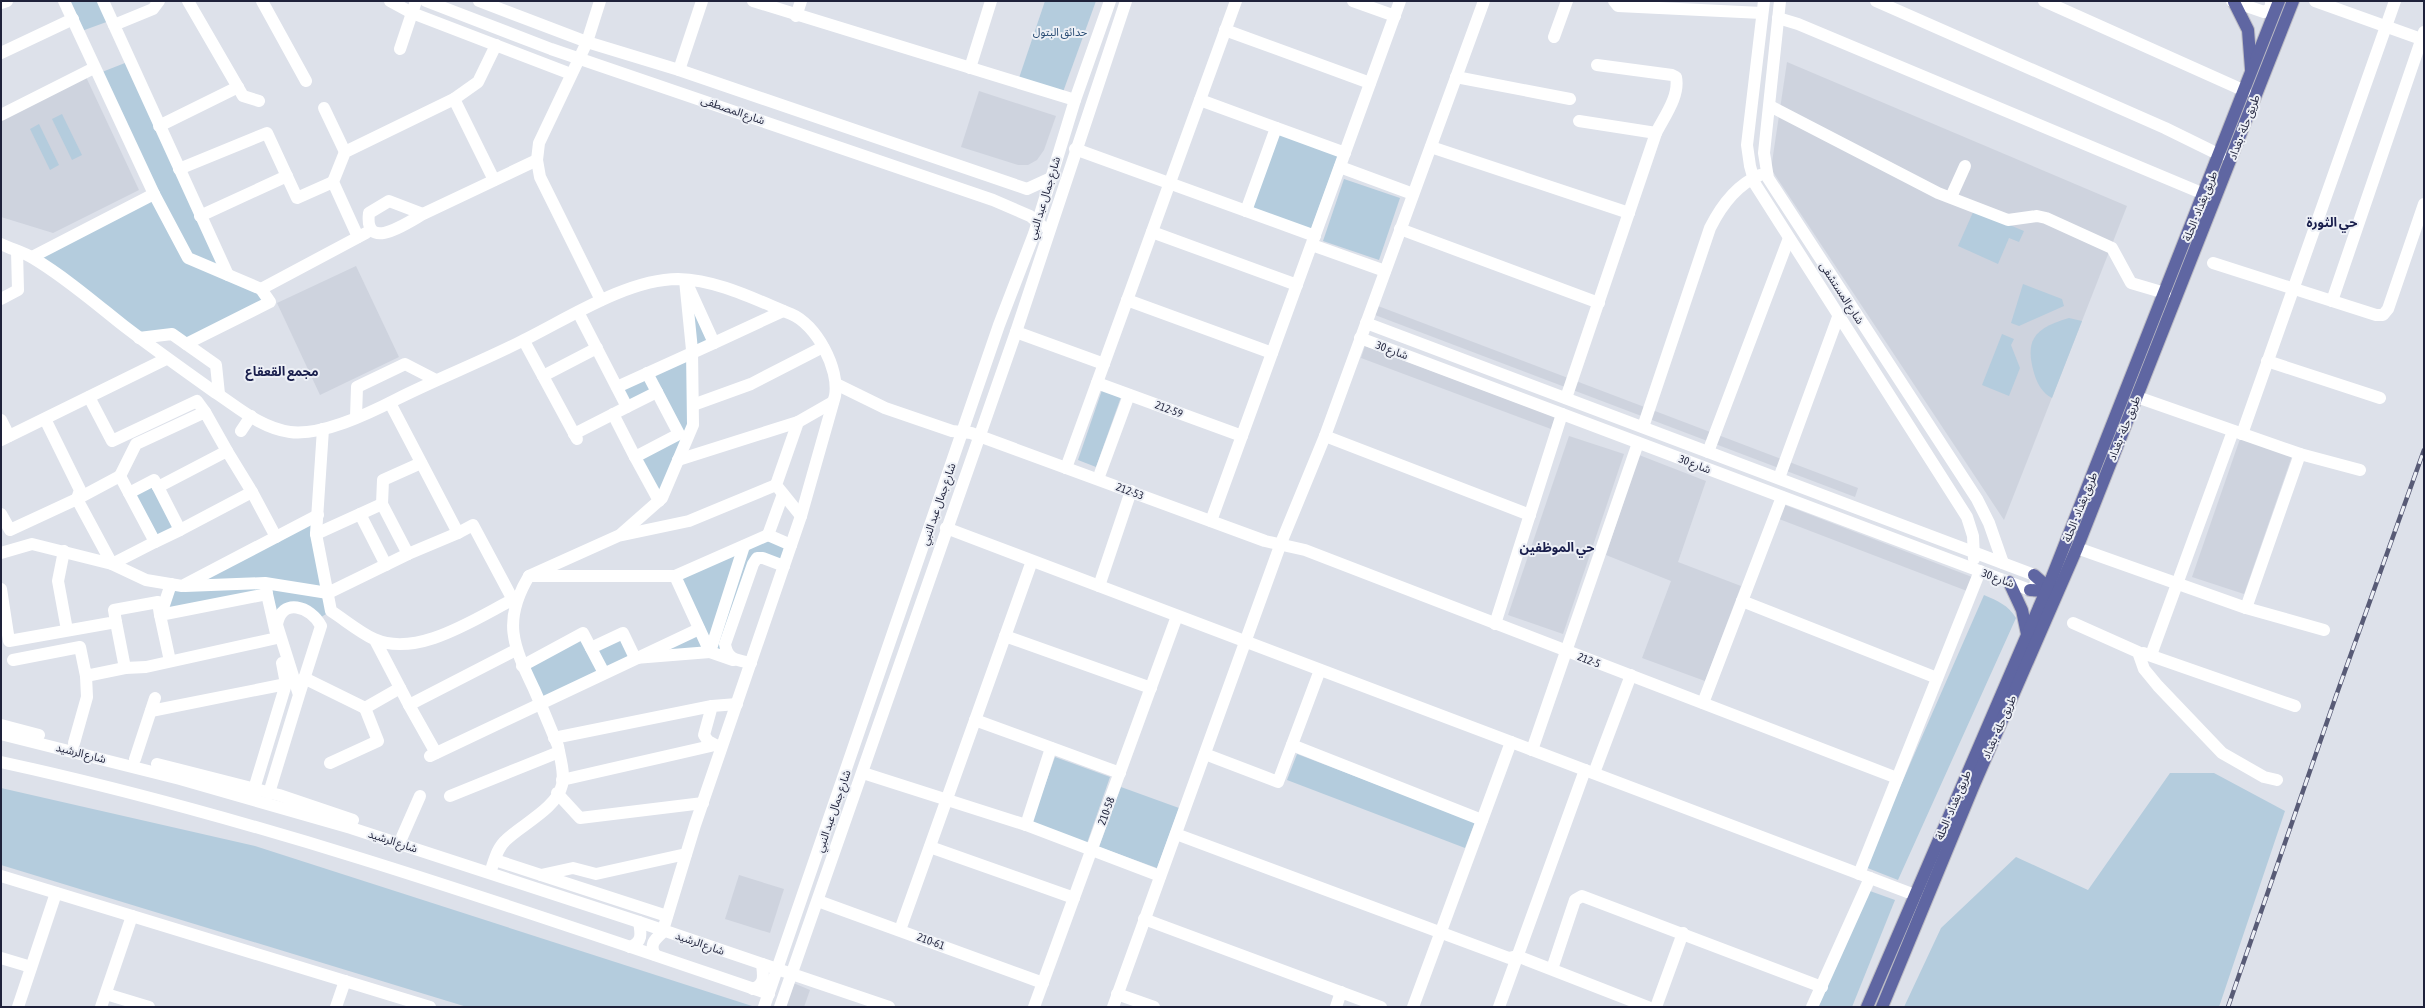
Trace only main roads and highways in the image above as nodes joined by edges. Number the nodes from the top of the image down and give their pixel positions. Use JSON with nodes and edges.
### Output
{"nodes":[{"id":1,"x":2233,"y":1,"type":"edge"},
{"id":2,"x":2279,"y":1,"type":"edge"},
{"id":3,"x":2293,"y":1,"type":"edge"},
{"id":4,"x":2252,"y":73,"type":"junction"},
{"id":5,"x":2056,"y":565,"type":"junction"},
{"id":6,"x":2009,"y":582,"type":"road end"},
{"id":7,"x":2052,"y":588,"type":"junction"},
{"id":8,"x":2030,"y":590,"type":"road end"},
{"id":9,"x":2027,"y":634,"type":"junction"},
{"id":10,"x":1867,"y":1007,"type":"edge"},
{"id":11,"x":1882,"y":1007,"type":"edge"}],
"edges":[{"from":1,"to":4,"type":"main road"},
{"from":2,"to":4,"type":"main road","name":"طريق بغداد - الحلة"},
{"from":3,"to":7,"type":"main road","name":"طريق حلة - بغداد"},
{"from":4,"to":5,"type":"main road","name":"طريق بغداد - الحلة"},
{"from":5,"to":7,"type":"main road","name":"طريق بغداد - الحلة"},
{"from":5,"to":7,"type":"main road"},
{"from":6,"to":9,"type":"main road"},
{"from":7,"to":8,"type":"main road"},
{"from":7,"to":9,"type":"main road","name":"طريق بغداد - الحلة"},
{"from":7,"to":11,"type":"main road","name":"طريق حلة - بغداد"},
{"from":9,"to":10,"type":"main road","name":"طريق بغداد - الحلة"}]}
